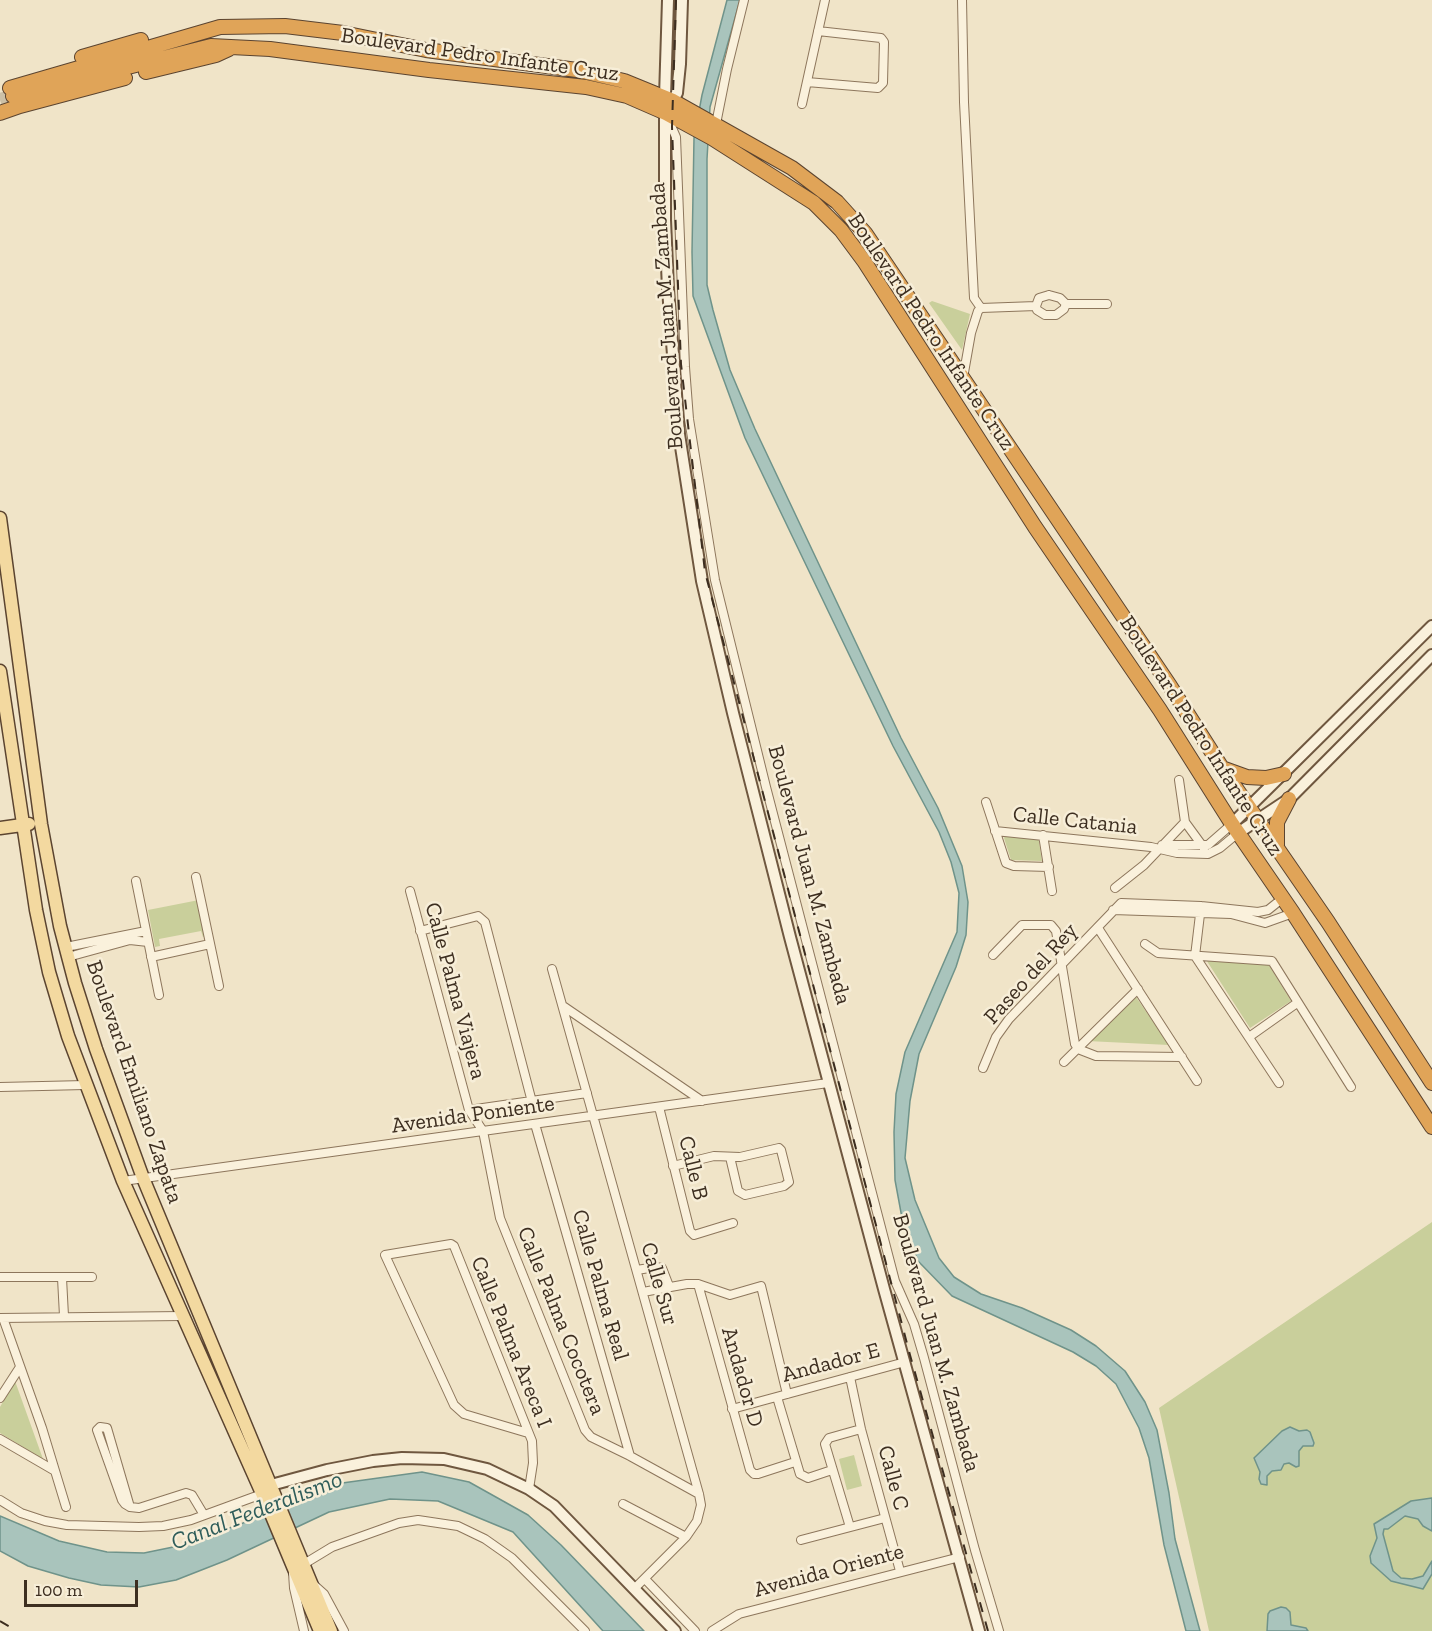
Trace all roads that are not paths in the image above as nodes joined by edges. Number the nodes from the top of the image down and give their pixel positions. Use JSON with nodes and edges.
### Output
{"nodes":[{"id":1,"x":668,"y":0,"type":"edge"},
{"id":2,"x":682,"y":0,"type":"edge"},
{"id":3,"x":744,"y":0,"type":"edge"},
{"id":4,"x":825,"y":0,"type":"edge"},
{"id":5,"x":962,"y":0,"type":"edge"},
{"id":6,"x":818,"y":30,"type":"junction"},
{"id":7,"x":807,"y":82,"type":"junction"},
{"id":8,"x":8,"y":90,"type":"edge"},
{"id":9,"x":668,"y":104,"type":"junction"},
{"id":10,"x":802,"y":104,"type":"dead end"},
{"id":11,"x":1,"y":110,"type":"edge"},
{"id":12,"x":714,"y":123,"type":"junction"},
{"id":13,"x":1066,"y":304,"type":"junction"},
{"id":14,"x":1107,"y":304,"type":"dead end"},
{"id":15,"x":1036,"y":306,"type":"junction"},
{"id":16,"x":981,"y":308,"type":"junction"},
{"id":17,"x":963,"y":380,"type":"junction"},
{"id":18,"x":0,"y":518,"type":"edge"},
{"id":19,"x":1432,"y":626,"type":"edge"},
{"id":20,"x":1432,"y":655,"type":"edge"},
{"id":21,"x":0,"y":671,"type":"edge"},
{"id":22,"x":1,"y":689,"type":"edge"},
{"id":23,"x":1222,"y":768,"type":"junction"},
{"id":24,"x":1284,"y":774,"type":"junction"},
{"id":25,"x":1179,"y":780,"type":"dead end"},
{"id":26,"x":1289,"y":800,"type":"junction"},
{"id":27,"x":986,"y":802,"type":"dead end"},
{"id":28,"x":1254,"y":814,"type":"junction"},
{"id":29,"x":1185,"y":822,"type":"junction"},
{"id":30,"x":41,"y":824,"type":"junction"},
{"id":31,"x":22,"y":825,"type":"junction"},
{"id":32,"x":0,"y":828,"type":"edge"},
{"id":33,"x":1235,"y":829,"type":"junction"},
{"id":34,"x":995,"y":831,"type":"junction"},
{"id":35,"x":1043,"y":835,"type":"junction"},
{"id":36,"x":1202,"y":846,"type":"junction"},
{"id":37,"x":1157,"y":847,"type":"junction"},
{"id":38,"x":1277,"y":847,"type":"junction"},
{"id":39,"x":1208,"y":854,"type":"junction"},
{"id":40,"x":1048,"y":867,"type":"junction"},
{"id":41,"x":196,"y":877,"type":"dead end"},
{"id":42,"x":136,"y":881,"type":"dead end"},
{"id":43,"x":1115,"y":888,"type":"dead end"},
{"id":44,"x":410,"y":891,"type":"dead end"},
{"id":45,"x":1052,"y":891,"type":"dead end"},
{"id":46,"x":1283,"y":898,"type":"junction"},
{"id":47,"x":1201,"y":909,"type":"junction"},
{"id":48,"x":1293,"y":913,"type":"junction"},
{"id":49,"x":1098,"y":928,"type":"junction"},
{"id":50,"x":146,"y":931,"type":"junction"},
{"id":51,"x":420,"y":931,"type":"junction"},
{"id":52,"x":148,"y":942,"type":"junction"},
{"id":53,"x":210,"y":944,"type":"junction"},
{"id":54,"x":1145,"y":944,"type":"dead end"},
{"id":55,"x":67,"y":952,"type":"junction"},
{"id":56,"x":993,"y":955,"type":"dead end"},
{"id":57,"x":1196,"y":956,"type":"junction"},
{"id":58,"x":151,"y":957,"type":"junction"},
{"id":59,"x":1062,"y":963,"type":"junction"},
{"id":60,"x":552,"y":969,"type":"dead end"},
{"id":61,"x":219,"y":986,"type":"dead end"},
{"id":62,"x":1138,"y":989,"type":"junction"},
{"id":63,"x":159,"y":995,"type":"dead end"},
{"id":64,"x":1297,"y":1004,"type":"junction"},
{"id":65,"x":563,"y":1006,"type":"junction"},
{"id":66,"x":1249,"y":1037,"type":"junction"},
{"id":67,"x":1078,"y":1049,"type":"junction"},
{"id":68,"x":1182,"y":1057,"type":"junction"},
{"id":69,"x":1064,"y":1062,"type":"dead end"},
{"id":70,"x":983,"y":1068,"type":"dead end"},
{"id":71,"x":1197,"y":1081,"type":"dead end"},
{"id":72,"x":828,"y":1083,"type":"junction"},
{"id":73,"x":1279,"y":1083,"type":"dead end"},
{"id":74,"x":1432,"y":1083,"type":"edge"},
{"id":75,"x":85,"y":1084,"type":"junction"},
{"id":76,"x":0,"y":1087,"type":"edge"},
{"id":77,"x":1351,"y":1087,"type":"dead end"},
{"id":78,"x":587,"y":1094,"type":"junction"},
{"id":79,"x":702,"y":1101,"type":"junction"},
{"id":80,"x":532,"y":1102,"type":"junction"},
{"id":81,"x":659,"y":1107,"type":"junction"},
{"id":82,"x":469,"y":1110,"type":"junction"},
{"id":83,"x":594,"y":1117,"type":"junction"},
{"id":84,"x":535,"y":1124,"type":"junction"},
{"id":85,"x":1432,"y":1128,"type":"edge"},
{"id":86,"x":483,"y":1131,"type":"junction"},
{"id":87,"x":730,"y":1157,"type":"junction"},
{"id":88,"x":673,"y":1166,"type":"junction"},
{"id":89,"x":143,"y":1178,"type":"junction"},
{"id":90,"x":123,"y":1181,"type":"junction"},
{"id":91,"x":733,"y":1223,"type":"dead end"},
{"id":92,"x":637,"y":1270,"type":"junction"},
{"id":93,"x":0,"y":1277,"type":"edge"},
{"id":94,"x":92,"y":1277,"type":"dead end"},
{"id":95,"x":62,"y":1278,"type":"junction"},
{"id":96,"x":698,"y":1284,"type":"junction"},
{"id":97,"x":669,"y":1286,"type":"junction"},
{"id":98,"x":643,"y":1292,"type":"junction"},
{"id":99,"x":64,"y":1316,"type":"junction"},
{"id":100,"x":183,"y":1316,"type":"junction"},
{"id":101,"x":2,"y":1318,"type":"edge"},
{"id":102,"x":904,"y":1362,"type":"junction"},
{"id":103,"x":20,"y":1367,"type":"junction"},
{"id":104,"x":850,"y":1377,"type":"junction"},
{"id":105,"x":787,"y":1394,"type":"junction"},
{"id":106,"x":777,"y":1397,"type":"junction"},
{"id":107,"x":0,"y":1398,"type":"edge"},
{"id":108,"x":732,"y":1409,"type":"junction"},
{"id":109,"x":861,"y":1429,"type":"junction"},
{"id":110,"x":528,"y":1432,"type":"junction"},
{"id":111,"x":0,"y":1439,"type":"edge"},
{"id":112,"x":630,"y":1456,"type":"junction"},
{"id":113,"x":795,"y":1462,"type":"junction"},
{"id":114,"x":118,"y":1463,"type":"junction"},
{"id":115,"x":109,"y":1467,"type":"junction"},
{"id":116,"x":832,"y":1470,"type":"junction"},
{"id":117,"x":55,"y":1471,"type":"junction"},
{"id":118,"x":530,"y":1489,"type":"junction"},
{"id":119,"x":266,"y":1490,"type":"junction"},
{"id":120,"x":699,"y":1494,"type":"junction"},
{"id":121,"x":0,"y":1500,"type":"edge"},
{"id":122,"x":623,"y":1504,"type":"dead end"},
{"id":123,"x":66,"y":1507,"type":"dead end"},
{"id":124,"x":130,"y":1507,"type":"junction"},
{"id":125,"x":204,"y":1515,"type":"junction"},
{"id":126,"x":885,"y":1518,"type":"junction"},
{"id":127,"x":850,"y":1527,"type":"junction"},
{"id":128,"x":686,"y":1537,"type":"junction"},
{"id":129,"x":801,"y":1540,"type":"dead end"},
{"id":130,"x":960,"y":1557,"type":"junction"},
{"id":131,"x":298,"y":1566,"type":"junction"},
{"id":132,"x":900,"y":1571,"type":"junction"},
{"id":133,"x":645,"y":1579,"type":"junction"},
{"id":134,"x":310,"y":1581,"type":"junction"},
{"id":135,"x":634,"y":1588,"type":"junction"},
{"id":136,"x":304,"y":1631,"type":"edge"},
{"id":137,"x":320,"y":1631,"type":"edge"},
{"id":138,"x":331,"y":1631,"type":"edge"},
{"id":139,"x":344,"y":1631,"type":"edge"},
{"id":140,"x":585,"y":1631,"type":"edge"},
{"id":141,"x":675,"y":1631,"type":"edge"},
{"id":142,"x":695,"y":1631,"type":"edge"},
{"id":143,"x":712,"y":1631,"type":"edge"},
{"id":144,"x":979,"y":1631,"type":"edge"},
{"id":145,"x":999,"y":1631,"type":"edge"}],
"edges":[{"from":1,"to":9,"type":"street","name":"Boulevard Juan M. Zambada"},
{"from":2,"to":9,"type":"street","name":"Boulevard Juan M. Zambada"},
{"from":3,"to":12,"type":"street"},
{"from":4,"to":6,"type":"street"},
{"from":5,"to":16,"type":"street"},
{"from":6,"to":7,"type":"street"},
{"from":6,"to":7,"type":"street"},
{"from":7,"to":10,"type":"street"},
{"from":8,"to":9,"type":"highway","name":"Boulevard Pedro Infante Cruz"},
{"from":8,"to":9,"type":"highway","name":"Boulevard Pedro Infante Cruz"},
{"from":8,"to":11,"type":"highway"},
{"from":9,"to":12,"type":"highway","name":"Boulevard Pedro Infante Cruz"},
{"from":9,"to":33,"type":"highway","name":"Boulevard Pedro Infante Cruz"},
{"from":9,"to":72,"type":"street","name":"Boulevard Juan M. Zambada"},
{"from":9,"to":145,"type":"street","name":"Boulevard Juan M. Zambada"},
{"from":12,"to":17,"type":"highway","name":"Boulevard Pedro Infante Cruz"},
{"from":13,"to":14,"type":"street"},
{"from":13,"to":15,"type":"street"},
{"from":13,"to":15,"type":"street"},
{"from":15,"to":16,"type":"street"},
{"from":16,"to":17,"type":"street"},
{"from":17,"to":23,"type":"highway","name":"Boulevard Pedro Infante Cruz"},
{"from":18,"to":30,"type":"main road","name":"Boulevard Emiliano Zapata"},
{"from":19,"to":24,"type":"street"},
{"from":20,"to":26,"type":"street"},
{"from":21,"to":22,"type":"main road","name":"Boulevard Emiliano Zapata"},
{"from":22,"to":31,"type":"main road","name":"Boulevard Emiliano Zapata"},
{"from":23,"to":24,"type":"highway"},
{"from":23,"to":28,"type":"highway","name":"Boulevard Pedro Infante Cruz"},
{"from":24,"to":28,"type":"street"},
{"from":25,"to":29,"type":"street"},
{"from":26,"to":28,"type":"street"},
{"from":26,"to":38,"type":"highway"},
{"from":27,"to":34,"type":"street"},
{"from":28,"to":33,"type":"street"},
{"from":28,"to":38,"type":"highway","name":"Boulevard Pedro Infante Cruz"},
{"from":29,"to":36,"type":"street"},
{"from":29,"to":37,"type":"street"},
{"from":30,"to":31,"type":"main road"},
{"from":30,"to":55,"type":"main road","name":"Boulevard Emiliano Zapata"},
{"from":31,"to":32,"type":"main road"},
{"from":31,"to":75,"type":"main road","name":"Boulevard Emiliano Zapata"},
{"from":33,"to":36,"type":"street"},
{"from":33,"to":39,"type":"street"},
{"from":33,"to":46,"type":"highway","name":"Boulevard Pedro Infante Cruz"},
{"from":34,"to":35,"type":"street","name":"Calle Catania"},
{"from":34,"to":40,"type":"street"},
{"from":35,"to":37,"type":"street","name":"Calle Catania"},
{"from":35,"to":40,"type":"street"},
{"from":36,"to":37,"type":"street"},
{"from":36,"to":39,"type":"street"},
{"from":37,"to":39,"type":"street"},
{"from":37,"to":43,"type":"street"},
{"from":38,"to":74,"type":"highway","name":"Boulevard Pedro Infante Cruz"},
{"from":40,"to":45,"type":"street"},
{"from":41,"to":53,"type":"street"},
{"from":42,"to":50,"type":"street"},
{"from":44,"to":51,"type":"street","name":"Calle Palma Viajera"},
{"from":46,"to":47,"type":"street","name":"Paseo del Rey"},
{"from":46,"to":48,"type":"highway","name":"Boulevard Pedro Infante Cruz"},
{"from":47,"to":48,"type":"street","name":"Paseo del Rey"},
{"from":47,"to":49,"type":"street","name":"Paseo del Rey"},
{"from":47,"to":57,"type":"street"},
{"from":48,"to":85,"type":"highway","name":"Boulevard Pedro Infante Cruz"},
{"from":49,"to":59,"type":"street","name":"Paseo del Rey"},
{"from":49,"to":62,"type":"street"},
{"from":50,"to":52,"type":"street"},
{"from":50,"to":55,"type":"street"},
{"from":51,"to":80,"type":"street"},
{"from":51,"to":82,"type":"street","name":"Calle Palma Viajera"},
{"from":52,"to":55,"type":"street"},
{"from":52,"to":58,"type":"street"},
{"from":53,"to":58,"type":"street"},
{"from":53,"to":61,"type":"street"},
{"from":54,"to":57,"type":"street"},
{"from":55,"to":89,"type":"main road","name":"Boulevard Emiliano Zapata"},
{"from":56,"to":59,"type":"street"},
{"from":57,"to":64,"type":"street"},
{"from":57,"to":66,"type":"street"},
{"from":58,"to":63,"type":"street"},
{"from":59,"to":67,"type":"street"},
{"from":59,"to":70,"type":"street","name":"Paseo del Rey"},
{"from":60,"to":65,"type":"street","name":"Calle Sur"},
{"from":62,"to":67,"type":"street"},
{"from":62,"to":68,"type":"street"},
{"from":64,"to":66,"type":"street"},
{"from":64,"to":77,"type":"street"},
{"from":65,"to":78,"type":"street","name":"Calle Sur"},
{"from":65,"to":79,"type":"street"},
{"from":66,"to":73,"type":"street"},
{"from":67,"to":68,"type":"street"},
{"from":67,"to":69,"type":"street"},
{"from":68,"to":71,"type":"street"},
{"from":72,"to":79,"type":"street","name":"Avenida Poniente"},
{"from":72,"to":102,"type":"street","name":"Boulevard Juan M. Zambada"},
{"from":75,"to":76,"type":"street"},
{"from":75,"to":90,"type":"main road","name":"Boulevard Emiliano Zapata"},
{"from":78,"to":80,"type":"street"},
{"from":78,"to":83,"type":"street","name":"Calle Sur"},
{"from":79,"to":81,"type":"street","name":"Avenida Poniente"},
{"from":80,"to":82,"type":"street"},
{"from":81,"to":83,"type":"street","name":"Avenida Poniente"},
{"from":81,"to":88,"type":"street","name":"Calle B"},
{"from":82,"to":86,"type":"street","name":"Calle Palma Viajera"},
{"from":83,"to":84,"type":"street","name":"Avenida Poniente"},
{"from":83,"to":92,"type":"street","name":"Calle Sur"},
{"from":84,"to":86,"type":"street","name":"Avenida Poniente"},
{"from":84,"to":112,"type":"street","name":"Calle Palma Real"},
{"from":86,"to":89,"type":"street","name":"Avenida Poniente"},
{"from":86,"to":112,"type":"street","name":"Calle Palma Cocotera"},
{"from":87,"to":87,"type":"street"},
{"from":87,"to":88,"type":"street"},
{"from":88,"to":91,"type":"street","name":"Calle B"},
{"from":89,"to":90,"type":"street","name":"Avenida Poniente"},
{"from":89,"to":119,"type":"main road","name":"Boulevard Emiliano Zapata"},
{"from":90,"to":100,"type":"main road","name":"Boulevard Emiliano Zapata"},
{"from":92,"to":97,"type":"street"},
{"from":92,"to":98,"type":"street","name":"Calle Sur"},
{"from":93,"to":95,"type":"street"},
{"from":94,"to":95,"type":"street"},
{"from":95,"to":99,"type":"street"},
{"from":96,"to":97,"type":"street"},
{"from":96,"to":105,"type":"street"},
{"from":96,"to":108,"type":"street","name":"Andador D"},
{"from":97,"to":98,"type":"street"},
{"from":98,"to":120,"type":"street","name":"Calle Sur"},
{"from":99,"to":100,"type":"street"},
{"from":99,"to":101,"type":"street"},
{"from":100,"to":119,"type":"main road","name":"Boulevard Emiliano Zapata"},
{"from":101,"to":103,"type":"street"},
{"from":102,"to":104,"type":"street","name":"Andador E"},
{"from":102,"to":130,"type":"street","name":"Boulevard Juan M. Zambada"},
{"from":103,"to":107,"type":"street"},
{"from":103,"to":117,"type":"street"},
{"from":104,"to":105,"type":"street","name":"Andador E"},
{"from":104,"to":109,"type":"street","name":"Calle C"},
{"from":105,"to":106,"type":"street","name":"Andador E"},
{"from":106,"to":108,"type":"street","name":"Andador E"},
{"from":106,"to":113,"type":"street"},
{"from":108,"to":113,"type":"street","name":"Andador D"},
{"from":109,"to":116,"type":"street"},
{"from":109,"to":126,"type":"street","name":"Calle C"},
{"from":110,"to":110,"type":"street","name":"Calle Palma Areca I"},
{"from":110,"to":118,"type":"street","name":"Calle Palma Areca I"},
{"from":111,"to":117,"type":"street"},
{"from":112,"to":120,"type":"street","name":"Calle Palma Cocotera"},
{"from":113,"to":116,"type":"street"},
{"from":114,"to":115,"type":"street"},
{"from":114,"to":115,"type":"street"},
{"from":114,"to":124,"type":"street"},
{"from":115,"to":124,"type":"street"},
{"from":116,"to":127,"type":"street"},
{"from":117,"to":123,"type":"street"},
{"from":118,"to":119,"type":"street"},
{"from":118,"to":135,"type":"street"},
{"from":119,"to":125,"type":"street"},
{"from":119,"to":131,"type":"main road","name":"Boulevard Emiliano Zapata"},
{"from":120,"to":128,"type":"street","name":"Calle Sur"},
{"from":121,"to":125,"type":"street"},
{"from":122,"to":128,"type":"street"},
{"from":124,"to":125,"type":"street"},
{"from":126,"to":127,"type":"street"},
{"from":126,"to":132,"type":"street","name":"Calle C"},
{"from":127,"to":129,"type":"street"},
{"from":128,"to":133,"type":"street","name":"Calle Sur"},
{"from":130,"to":132,"type":"street","name":"Avenida Oriente"},
{"from":130,"to":144,"type":"street","name":"Boulevard Juan M. Zambada"},
{"from":131,"to":134,"type":"main road","name":"Boulevard Emiliano Zapata"},
{"from":131,"to":136,"type":"street"},
{"from":131,"to":137,"type":"main road","name":"Boulevard Emiliano Zapata"},
{"from":131,"to":140,"type":"street"},
{"from":132,"to":143,"type":"street","name":"Avenida Oriente"},
{"from":133,"to":135,"type":"street","name":"Calle Sur"},
{"from":133,"to":142,"type":"street"},
{"from":134,"to":138,"type":"main road","name":"Boulevard Emiliano Zapata"},
{"from":134,"to":139,"type":"street"},
{"from":135,"to":141,"type":"street"}]}
